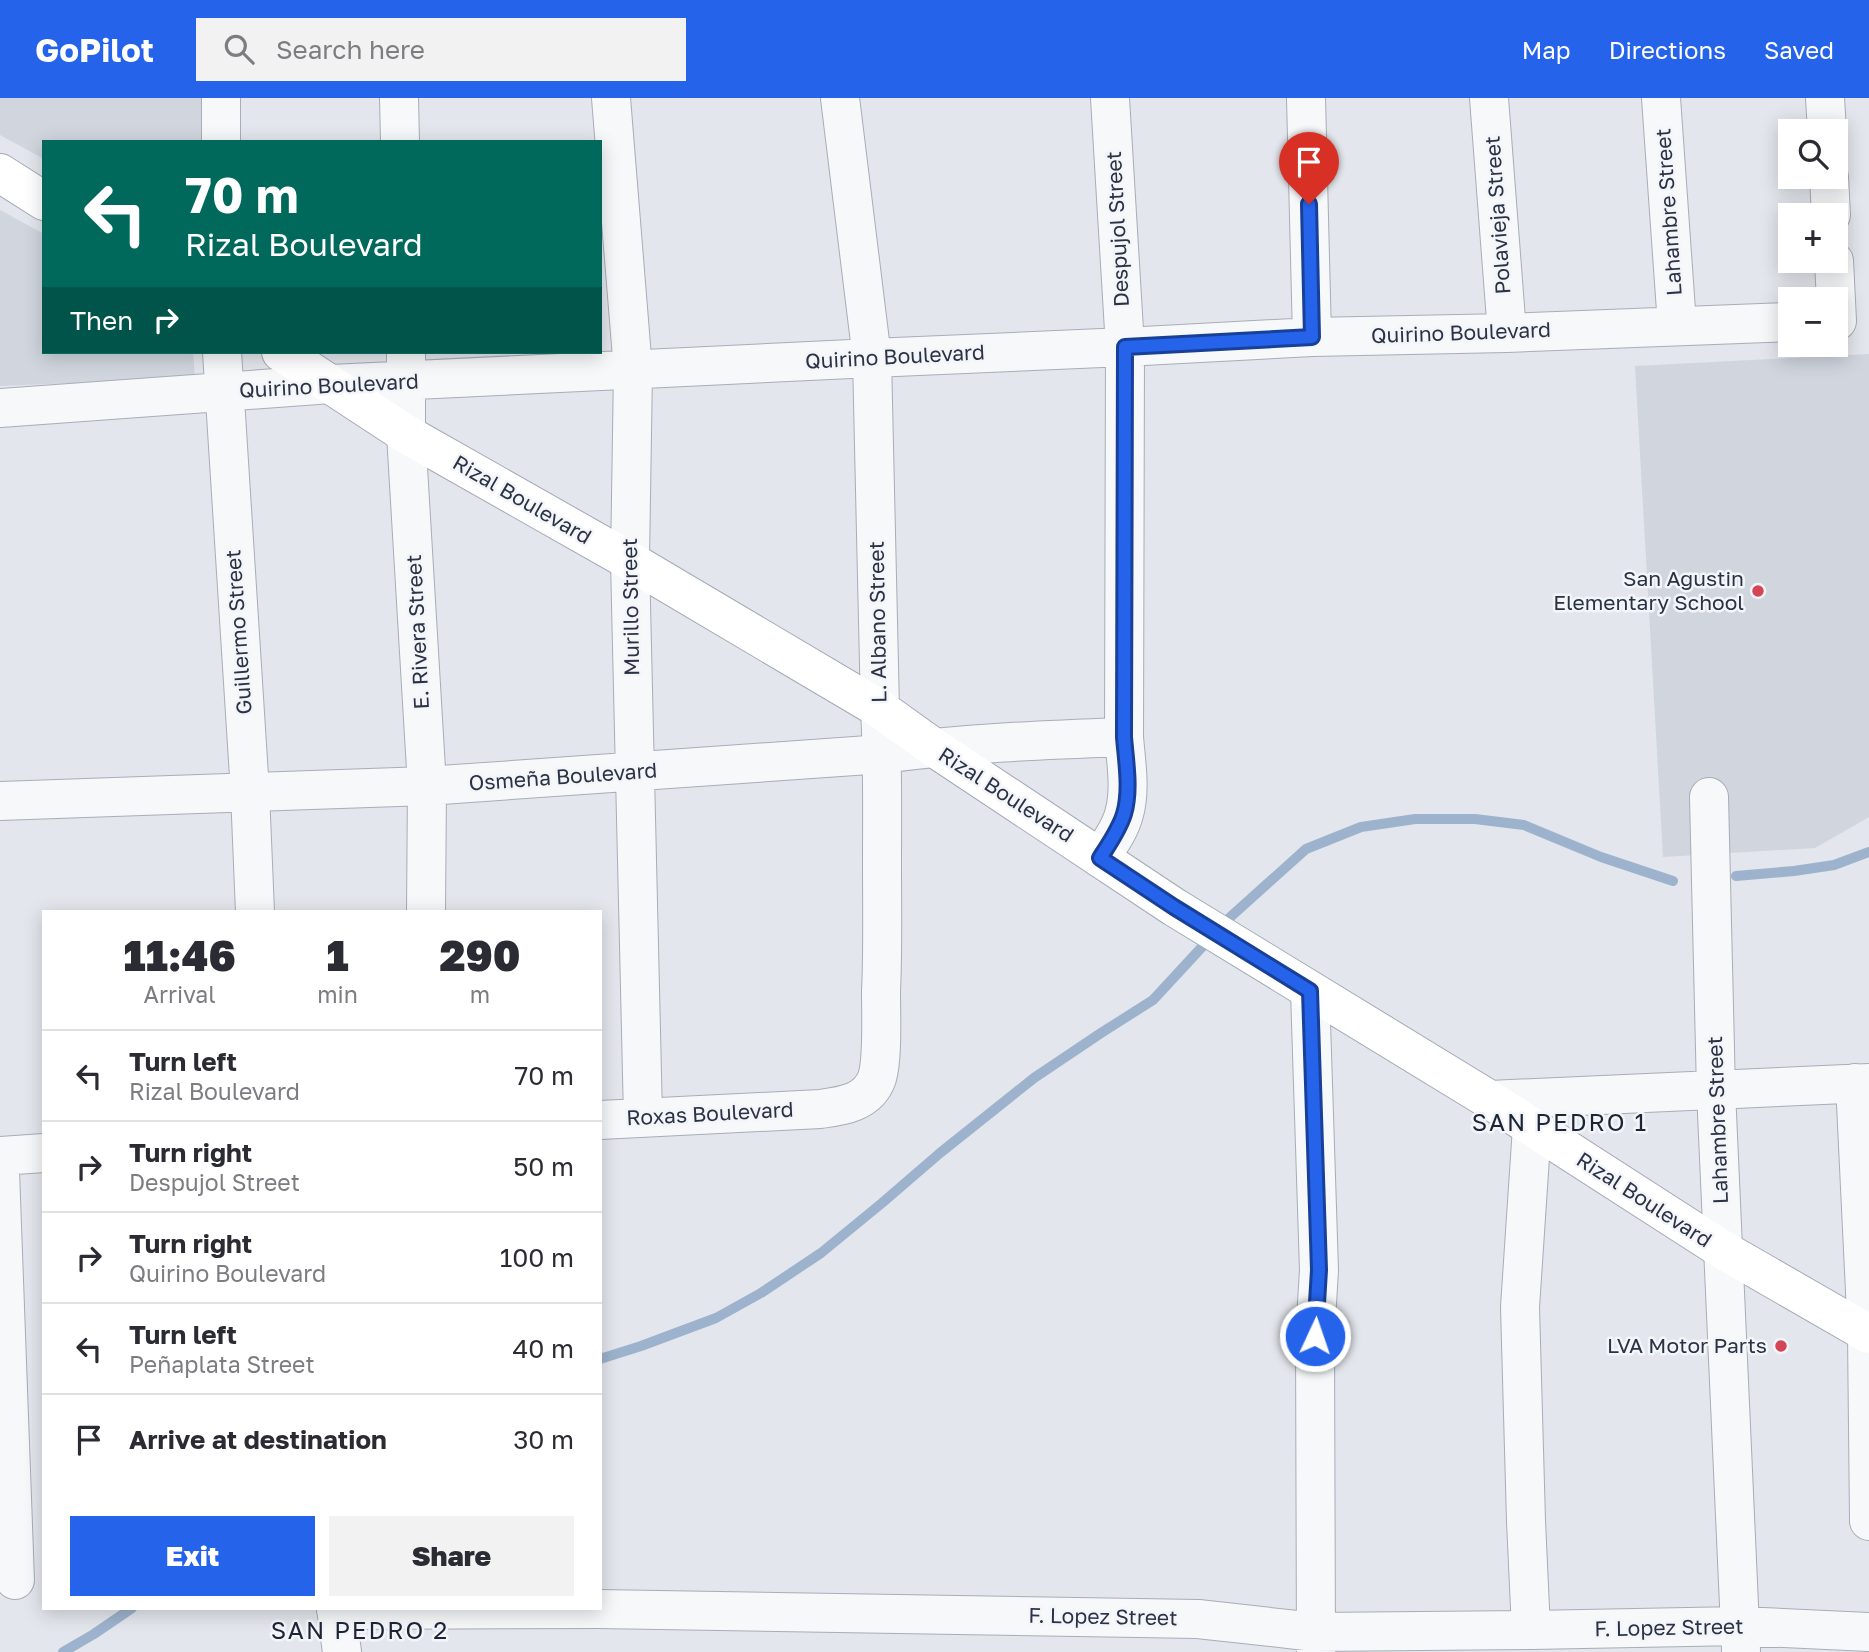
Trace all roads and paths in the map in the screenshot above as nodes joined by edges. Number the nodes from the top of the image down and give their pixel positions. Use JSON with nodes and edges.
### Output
{"nodes":[{"id":1,"x":221,"y":98,"type":"edge"},
{"id":2,"x":399,"y":98,"type":"edge"},
{"id":3,"x":611,"y":98,"type":"edge"},
{"id":4,"x":841,"y":98,"type":"edge"},
{"id":5,"x":1110,"y":98,"type":"edge"},
{"id":6,"x":1306,"y":98,"type":"edge"},
{"id":7,"x":1489,"y":98,"type":"edge"},
{"id":8,"x":1661,"y":98,"type":"edge"},
{"id":9,"x":1825,"y":98,"type":"edge"},
{"id":10,"x":1826,"y":119,"type":"edge"},
{"id":11,"x":221,"y":140,"type":"edge"},
{"id":12,"x":400,"y":140,"type":"edge"},
{"id":13,"x":0,"y":173,"type":"edge"},
{"id":14,"x":42,"y":200,"type":"edge"},
{"id":15,"x":1778,"y":322,"type":"edge"},
{"id":16,"x":1677,"y":325,"type":"junction"},
{"id":17,"x":1507,"y":333,"type":"junction"},
{"id":18,"x":1312,"y":337,"type":"junction"},
{"id":19,"x":1125,"y":347,"type":"junction"},
{"id":20,"x":222,"y":354,"type":"edge"},
{"id":21,"x":284,"y":354,"type":"edge"},
{"id":22,"x":872,"y":358,"type":"junction"},
{"id":23,"x":407,"y":366,"type":"edge"},
{"id":24,"x":633,"y":370,"type":"junction"},
{"id":25,"x":331,"y":384,"type":"junction"},
{"id":26,"x":224,"y":393,"type":"junction"},
{"id":27,"x":0,"y":408,"type":"edge"},
{"id":28,"x":406,"y":434,"type":"junction"},
{"id":29,"x":630,"y":561,"type":"junction"},
{"id":30,"x":880,"y":709,"type":"junction"},
{"id":31,"x":1124,"y":737,"type":"junction"},
{"id":32,"x":933,"y":747,"type":"junction"},
{"id":33,"x":883,"y":754,"type":"junction"},
{"id":34,"x":635,"y":772,"type":"junction"},
{"id":35,"x":427,"y":786,"type":"junction"},
{"id":36,"x":250,"y":792,"type":"junction"},
{"id":37,"x":1709,"y":797,"type":"dead end"},
{"id":38,"x":0,"y":801,"type":"edge"},
{"id":39,"x":1100,"y":858,"type":"junction"},
{"id":40,"x":255,"y":910,"type":"edge"},
{"id":41,"x":426,"y":910,"type":"edge"},
{"id":42,"x":1297,"y":983,"type":"junction"},
{"id":43,"x":1862,"y":1083,"type":"edge"},
{"id":44,"x":1716,"y":1091,"type":"junction"},
{"id":45,"x":1490,"y":1100,"type":"junction"},
{"id":46,"x":820,"y":1109,"type":"joint"},
{"id":47,"x":643,"y":1117,"type":"junction"},
{"id":48,"x":602,"y":1120,"type":"edge"},
{"id":49,"x":1532,"y":1127,"type":"junction"},
{"id":50,"x":42,"y":1153,"type":"edge"},
{"id":51,"x":0,"y":1156,"type":"edge"},
{"id":52,"x":0,"y":1171,"type":"edge"},
{"id":53,"x":1723,"y":1250,"type":"junction"},
{"id":54,"x":1868,"y":1334,"type":"edge"},
{"id":55,"x":1869,"y":1521,"type":"edge"},
{"id":56,"x":15,"y":1580,"type":"dead end"},
{"id":57,"x":602,"y":1609,"type":"edge"},
{"id":58,"x":336,"y":1610,"type":"edge"},
{"id":59,"x":1531,"y":1630,"type":"junction"},
{"id":60,"x":1869,"y":1632,"type":"edge"},
{"id":61,"x":1741,"y":1639,"type":"edge"},
{"id":62,"x":1316,"y":1642,"type":"edge"},
{"id":63,"x":342,"y":1652,"type":"edge"}],
"edges":[{"from":1,"to":11,"type":"street"},
{"from":2,"to":12,"type":"street"},
{"from":3,"to":24,"type":"street","name":"Murillo Street"},
{"from":4,"to":22,"type":"street","name":"L. Albano Street"},
{"from":5,"to":19,"type":"street","name":"Despujol Street"},
{"from":6,"to":18,"type":"street"},
{"from":7,"to":17,"type":"street","name":"Polavieja Street"},
{"from":8,"to":16,"type":"street","name":"Lahambre Street"},
{"from":9,"to":10,"type":"street"},
{"from":13,"to":14,"type":"main road"},
{"from":15,"to":16,"type":"street","name":"Quirino Boulevard"},
{"from":16,"to":17,"type":"street","name":"Quirino Boulevard"},
{"from":17,"to":18,"type":"street","name":"Quirino Boulevard"},
{"from":18,"to":19,"type":"street","name":"Quirino Boulevard"},
{"from":19,"to":22,"type":"street","name":"Quirino Boulevard"},
{"from":19,"to":31,"type":"street","name":"Despujol Street"},
{"from":20,"to":26,"type":"street","name":"Guillermo Street"},
{"from":21,"to":25,"type":"main road","name":"Rizal Boulevard"},
{"from":22,"to":24,"type":"street","name":"Quirino Boulevard"},
{"from":22,"to":30,"type":"street","name":"L. Albano Street"},
{"from":23,"to":24,"type":"street","name":"Quirino Boulevard"},
{"from":23,"to":25,"type":"street","name":"Quirino Boulevard"},
{"from":23,"to":28,"type":"street","name":"E. Rivera Street"},
{"from":24,"to":29,"type":"street","name":"Murillo Street"},
{"from":25,"to":26,"type":"street","name":"Quirino Boulevard"},
{"from":25,"to":28,"type":"main road","name":"Rizal Boulevard"},
{"from":26,"to":27,"type":"street","name":"Quirino Boulevard"},
{"from":26,"to":36,"type":"street","name":"Guillermo Street"},
{"from":28,"to":29,"type":"main road","name":"Rizal Boulevard"},
{"from":28,"to":35,"type":"street","name":"E. Rivera Street"},
{"from":29,"to":30,"type":"main road","name":"Rizal Boulevard"},
{"from":29,"to":34,"type":"street","name":"Murillo Street"},
{"from":30,"to":32,"type":"main road","name":"Rizal Boulevard"},
{"from":30,"to":33,"type":"street","name":"L. Albano Street"},
{"from":31,"to":32,"type":"street","name":"Osmeña Boulevard"},
{"from":31,"to":39,"type":"street","name":"Despujol Street"},
{"from":32,"to":33,"type":"street","name":"Osmeña Boulevard"},
{"from":32,"to":39,"type":"main road","name":"Rizal Boulevard"},
{"from":33,"to":34,"type":"street","name":"Osmeña Boulevard"},
{"from":33,"to":46,"type":"street","name":"L. Albano Street"},
{"from":34,"to":35,"type":"street","name":"Osmeña Boulevard"},
{"from":34,"to":47,"type":"street","name":"Murillo Street"},
{"from":35,"to":36,"type":"street","name":"Osmeña Boulevard"},
{"from":35,"to":41,"type":"street","name":"E. Rivera Street"},
{"from":36,"to":38,"type":"street","name":"Osmeña Boulevard"},
{"from":36,"to":40,"type":"street","name":"Guillermo Street"},
{"from":37,"to":44,"type":"street","name":"Lahambre Street"},
{"from":39,"to":42,"type":"main road","name":"Rizal Boulevard"},
{"from":42,"to":45,"type":"main road","name":"Rizal Boulevard"},
{"from":42,"to":62,"type":"street"},
{"from":43,"to":44,"type":"street"},
{"from":43,"to":54,"type":"street"},
{"from":44,"to":45,"type":"street"},
{"from":44,"to":53,"type":"street","name":"Lahambre Street"},
{"from":45,"to":49,"type":"main road","name":"Rizal Boulevard"},
{"from":46,"to":47,"type":"street","name":"Roxas Boulevard"},
{"from":47,"to":48,"type":"street","name":"Roxas Boulevard"},
{"from":49,"to":53,"type":"main road","name":"Rizal Boulevard"},
{"from":49,"to":59,"type":"street"},
{"from":50,"to":51,"type":"street"},
{"from":52,"to":56,"type":"street"},
{"from":53,"to":54,"type":"main road","name":"Rizal Boulevard"},
{"from":53,"to":61,"type":"street","name":"Lahambre Street"},
{"from":54,"to":55,"type":"street"},
{"from":57,"to":62,"type":"street","name":"F. Lopez Street"},
{"from":58,"to":63,"type":"street"},
{"from":59,"to":61,"type":"street","name":"F. Lopez Street"},
{"from":59,"to":62,"type":"street","name":"F. Lopez Street"},
{"from":60,"to":61,"type":"street","name":"F. Lopez Street"}]}
